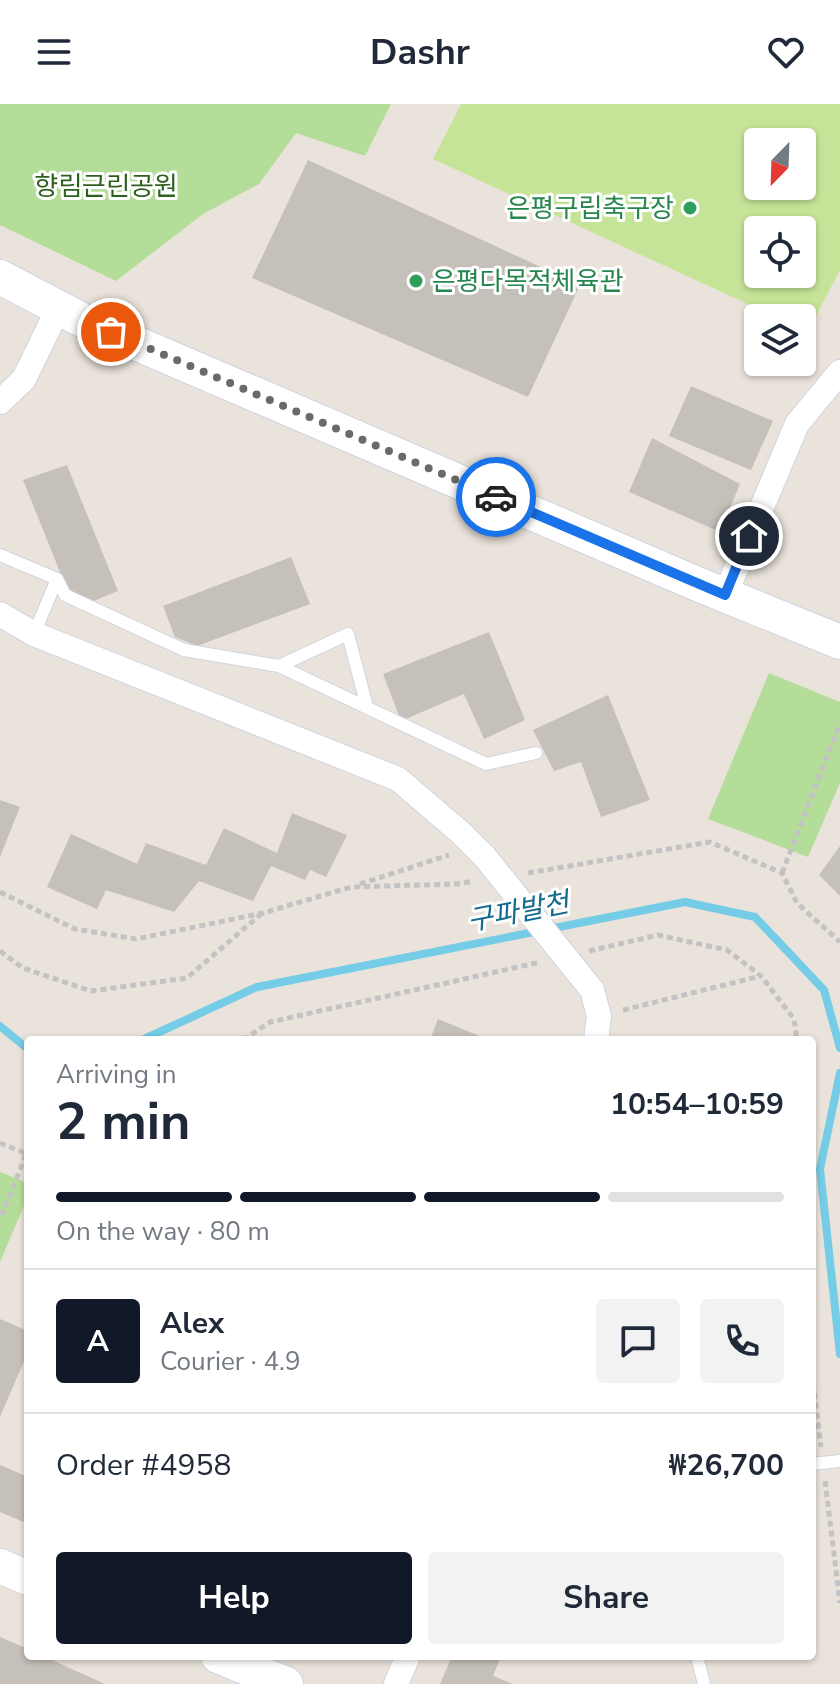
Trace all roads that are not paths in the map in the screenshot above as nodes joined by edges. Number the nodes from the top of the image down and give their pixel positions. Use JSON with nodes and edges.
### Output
{"nodes":[{"id":1,"x":0,"y":277,"type":"edge"},
{"id":2,"x":58,"y":309,"type":"junction"},
{"id":3,"x":840,"y":372,"type":"edge"},
{"id":4,"x":0,"y":402,"type":"edge"},
{"id":5,"x":0,"y":555,"type":"edge"},
{"id":6,"x":57,"y":579,"type":"junction"},
{"id":7,"x":725,"y":595,"type":"junction"},
{"id":8,"x":0,"y":614,"type":"edge"},
{"id":9,"x":34,"y":634,"type":"junction"},
{"id":10,"x":840,"y":642,"type":"edge"},
{"id":11,"x":279,"y":666,"type":"junction"},
{"id":12,"x":367,"y":707,"type":"junction"},
{"id":13,"x":536,"y":753,"type":"dead end"},
{"id":14,"x":596,"y":1036,"type":"edge"},
{"id":15,"x":840,"y":1461,"type":"edge"},
{"id":16,"x":816,"y":1464,"type":"edge"},
{"id":17,"x":0,"y":1566,"type":"edge"},
{"id":18,"x":24,"y":1576,"type":"edge"},
{"id":19,"x":228,"y":1660,"type":"edge"},
{"id":20,"x":406,"y":1660,"type":"edge"},
{"id":21,"x":698,"y":1660,"type":"edge"},
{"id":22,"x":286,"y":1684,"type":"edge"},
{"id":23,"x":396,"y":1684,"type":"edge"},
{"id":24,"x":704,"y":1684,"type":"edge"}],
"edges":[{"from":1,"to":2,"type":"main road"},
{"from":2,"to":4,"type":"street"},
{"from":2,"to":7,"type":"main road"},
{"from":3,"to":7,"type":"street"},
{"from":5,"to":6,"type":"lane"},
{"from":6,"to":9,"type":"lane"},
{"from":6,"to":11,"type":"lane"},
{"from":7,"to":10,"type":"main road"},
{"from":8,"to":9,"type":"street"},
{"from":9,"to":14,"type":"street","bridge":true},
{"from":11,"to":12,"type":"lane"},
{"from":11,"to":12,"type":"lane"},
{"from":12,"to":13,"type":"lane"},
{"from":15,"to":16,"type":"lane","bridge":true},
{"from":17,"to":18,"type":"main road"},
{"from":19,"to":22,"type":"main road"},
{"from":20,"to":23,"type":"street"},
{"from":21,"to":24,"type":"lane"}]}
